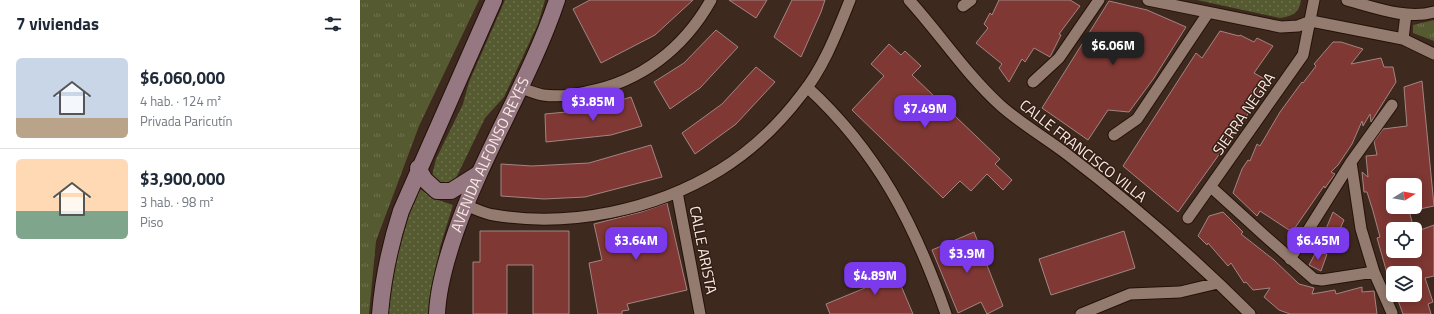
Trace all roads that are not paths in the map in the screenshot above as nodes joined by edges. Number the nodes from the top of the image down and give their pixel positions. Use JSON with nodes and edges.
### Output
{"nodes":[{"id":1,"x":494,"y":0,"type":"edge"},
{"id":2,"x":557,"y":0,"type":"edge"},
{"id":3,"x":711,"y":0,"type":"edge"},
{"id":4,"x":850,"y":0,"type":"edge"},
{"id":5,"x":909,"y":0,"type":"edge"},
{"id":6,"x":1100,"y":0,"type":"edge"},
{"id":7,"x":1148,"y":0,"type":"edge"},
{"id":8,"x":1314,"y":0,"type":"edge"},
{"id":9,"x":1347,"y":0,"type":"edge"},
{"id":10,"x":1434,"y":12,"type":"edge"},
{"id":11,"x":1208,"y":13,"type":"junction"},
{"id":12,"x":1406,"y":14,"type":"junction"},
{"id":13,"x":1311,"y":21,"type":"junction"},
{"id":14,"x":1403,"y":39,"type":"junction"},
{"id":15,"x":1434,"y":54,"type":"edge"},
{"id":16,"x":1033,"y":82,"type":"dead end"},
{"id":17,"x":520,"y":88,"type":"junction"},
{"id":18,"x":807,"y":88,"type":"junction"},
{"id":19,"x":1392,"y":105,"type":"dead end"},
{"id":20,"x":1114,"y":135,"type":"dead end"},
{"id":21,"x":1351,"y":162,"type":"junction"},
{"id":22,"x":418,"y":168,"type":"junction"},
{"id":23,"x":478,"y":174,"type":"junction"},
{"id":24,"x":1211,"y":186,"type":"junction"},
{"id":25,"x":677,"y":192,"type":"junction"},
{"id":26,"x":465,"y":205,"type":"junction"},
{"id":27,"x":1188,"y":218,"type":"dead end"},
{"id":28,"x":1290,"y":259,"type":"junction"},
{"id":29,"x":1374,"y":272,"type":"junction"},
{"id":30,"x":1218,"y":283,"type":"junction"},
{"id":31,"x":1392,"y":313,"type":"dead end"},
{"id":32,"x":380,"y":314,"type":"edge"},
{"id":33,"x":437,"y":314,"type":"edge"},
{"id":34,"x":700,"y":314,"type":"edge"},
{"id":35,"x":946,"y":314,"type":"edge"},
{"id":36,"x":1081,"y":314,"type":"edge"},
{"id":37,"x":1250,"y":314,"type":"edge"}],
"edges":[{"from":1,"to":22,"type":"main road"},
{"from":2,"to":17,"type":"main road","name":"AVENIDA ALFONSO REYES"},
{"from":3,"to":17,"type":"street"},
{"from":4,"to":18,"type":"street"},
{"from":5,"to":30,"type":"street","name":"CALLE FRANCISCO VILLA"},
{"from":6,"to":16,"type":"street"},
{"from":7,"to":11,"type":"street"},
{"from":8,"to":13,"type":"street","name":"SIERRA NEGRA"},
{"from":9,"to":12,"type":"street"},
{"from":10,"to":12,"type":"street"},
{"from":11,"to":13,"type":"street"},
{"from":11,"to":20,"type":"street"},
{"from":12,"to":14,"type":"street"},
{"from":13,"to":14,"type":"street"},
{"from":13,"to":24,"type":"street","name":"SIERRA NEGRA"},
{"from":14,"to":15,"type":"street"},
{"from":17,"to":23,"type":"main road","name":"AVENIDA ALFONSO REYES"},
{"from":18,"to":25,"type":"street"},
{"from":18,"to":35,"type":"street"},
{"from":19,"to":21,"type":"street"},
{"from":21,"to":28,"type":"street"},
{"from":21,"to":29,"type":"street"},
{"from":22,"to":23,"type":"main road"},
{"from":22,"to":32,"type":"main road"},
{"from":23,"to":26,"type":"main road","name":"AVENIDA ALFONSO REYES"},
{"from":24,"to":27,"type":"street","name":"SIERRA NEGRA"},
{"from":24,"to":28,"type":"street"},
{"from":25,"to":26,"type":"street"},
{"from":25,"to":34,"type":"street","name":"CALLE ARISTA"},
{"from":26,"to":33,"type":"main road","name":"AVENIDA ALFONSO REYES"},
{"from":28,"to":29,"type":"street"},
{"from":29,"to":31,"type":"street"},
{"from":30,"to":36,"type":"street"},
{"from":30,"to":37,"type":"street","name":"CALLE FRANCISCO VILLA"}]}
